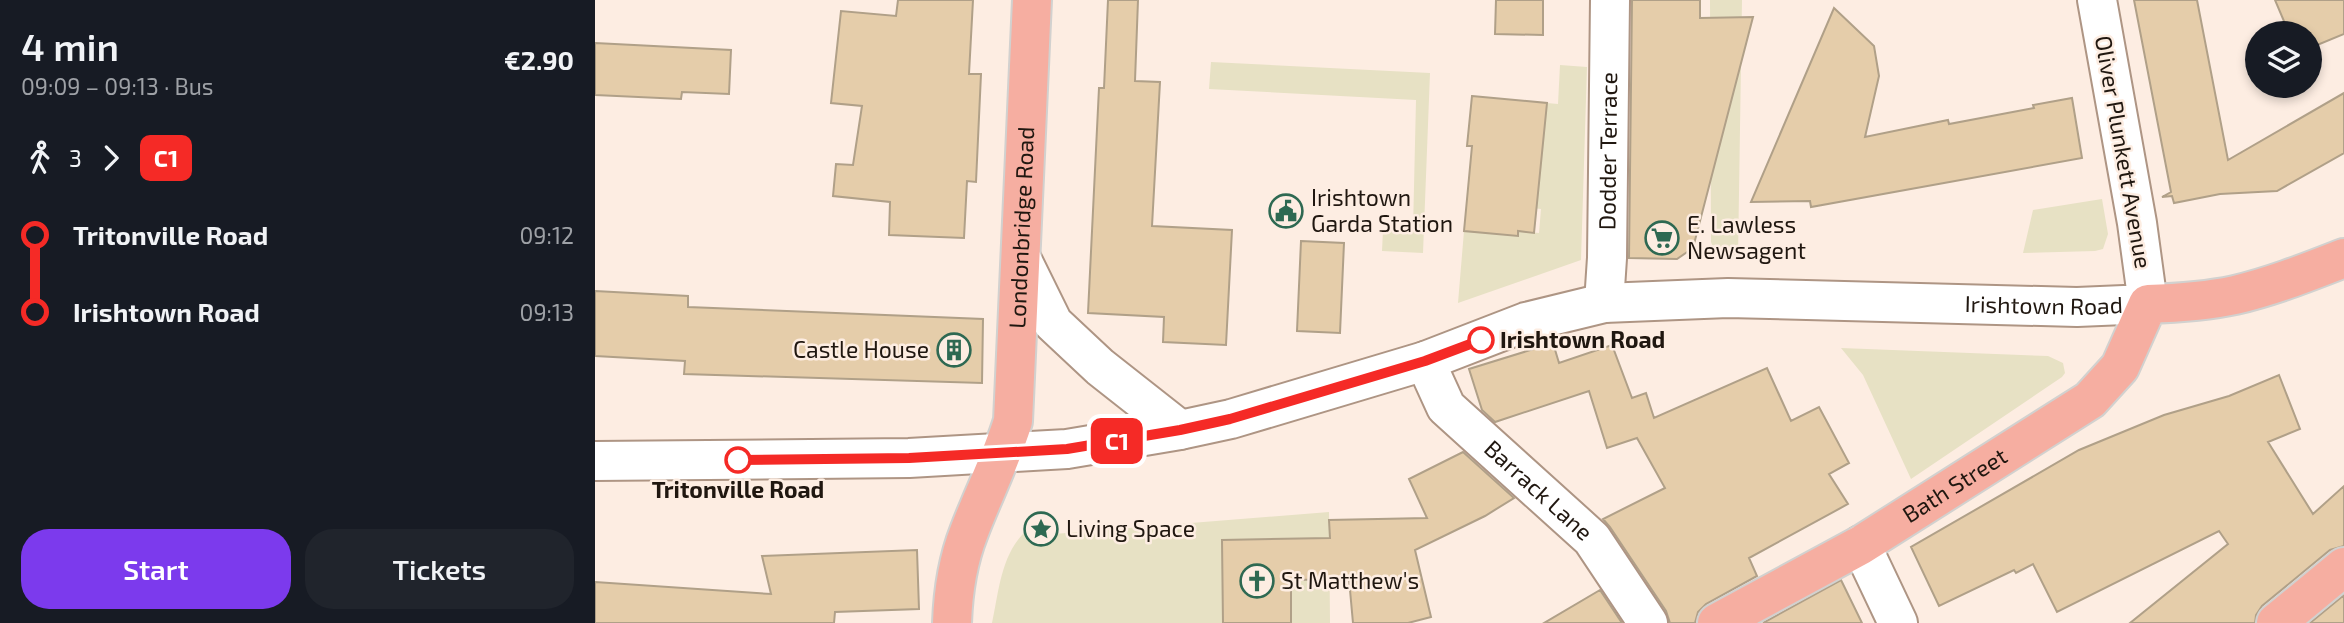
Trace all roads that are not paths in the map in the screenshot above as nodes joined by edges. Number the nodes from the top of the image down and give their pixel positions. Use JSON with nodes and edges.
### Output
{"nodes":[{"id":1,"x":1032,"y":0,"type":"edge"},
{"id":2,"x":1611,"y":0,"type":"edge"},
{"id":3,"x":2097,"y":0,"type":"edge"},
{"id":4,"x":1021,"y":258,"type":"junction"},
{"id":5,"x":2344,"y":258,"type":"edge"},
{"id":6,"x":1604,"y":303,"type":"junction"},
{"id":7,"x":2148,"y":304,"type":"junction"},
{"id":8,"x":1425,"y":361,"type":"junction"},
{"id":9,"x":1180,"y":430,"type":"junction"},
{"id":10,"x":1003,"y":454,"type":"junction"},
{"id":11,"x":595,"y":461,"type":"edge"},
{"id":12,"x":1861,"y":545,"type":"junction"},
{"id":13,"x":2344,"y":567,"type":"edge"},
{"id":14,"x":952,"y":623,"type":"edge"},
{"id":15,"x":1649,"y":623,"type":"edge"},
{"id":16,"x":1717,"y":623,"type":"edge"},
{"id":17,"x":1898,"y":623,"type":"edge"},
{"id":18,"x":2276,"y":623,"type":"edge"}],
"edges":[{"from":1,"to":4,"type":"main road","name":"Londonbridge Road"},
{"from":2,"to":6,"type":"street","name":"Dodder Terrace"},
{"from":3,"to":7,"type":"street","name":"Oliver Plunkett Avenue"},
{"from":4,"to":9,"type":"street"},
{"from":4,"to":10,"type":"main road","name":"Londonbridge Road"},
{"from":5,"to":7,"type":"main road","name":"Irishtown Road"},
{"from":6,"to":7,"type":"street","name":"Irishtown Road"},
{"from":6,"to":8,"type":"street","name":"Irishtown Road"},
{"from":7,"to":12,"type":"main road","name":"Bath Street"},
{"from":8,"to":9,"type":"street","name":"Irishtown Road"},
{"from":8,"to":15,"type":"street","name":"Barrack Lane"},
{"from":9,"to":10,"type":"street","name":"Irishtown Road"},
{"from":10,"to":11,"type":"street"},
{"from":10,"to":14,"type":"main road","name":"Londonbridge Road"},
{"from":12,"to":16,"type":"main road","name":"Bath Street"},
{"from":12,"to":17,"type":"street"},
{"from":13,"to":18,"type":"main road"}]}
